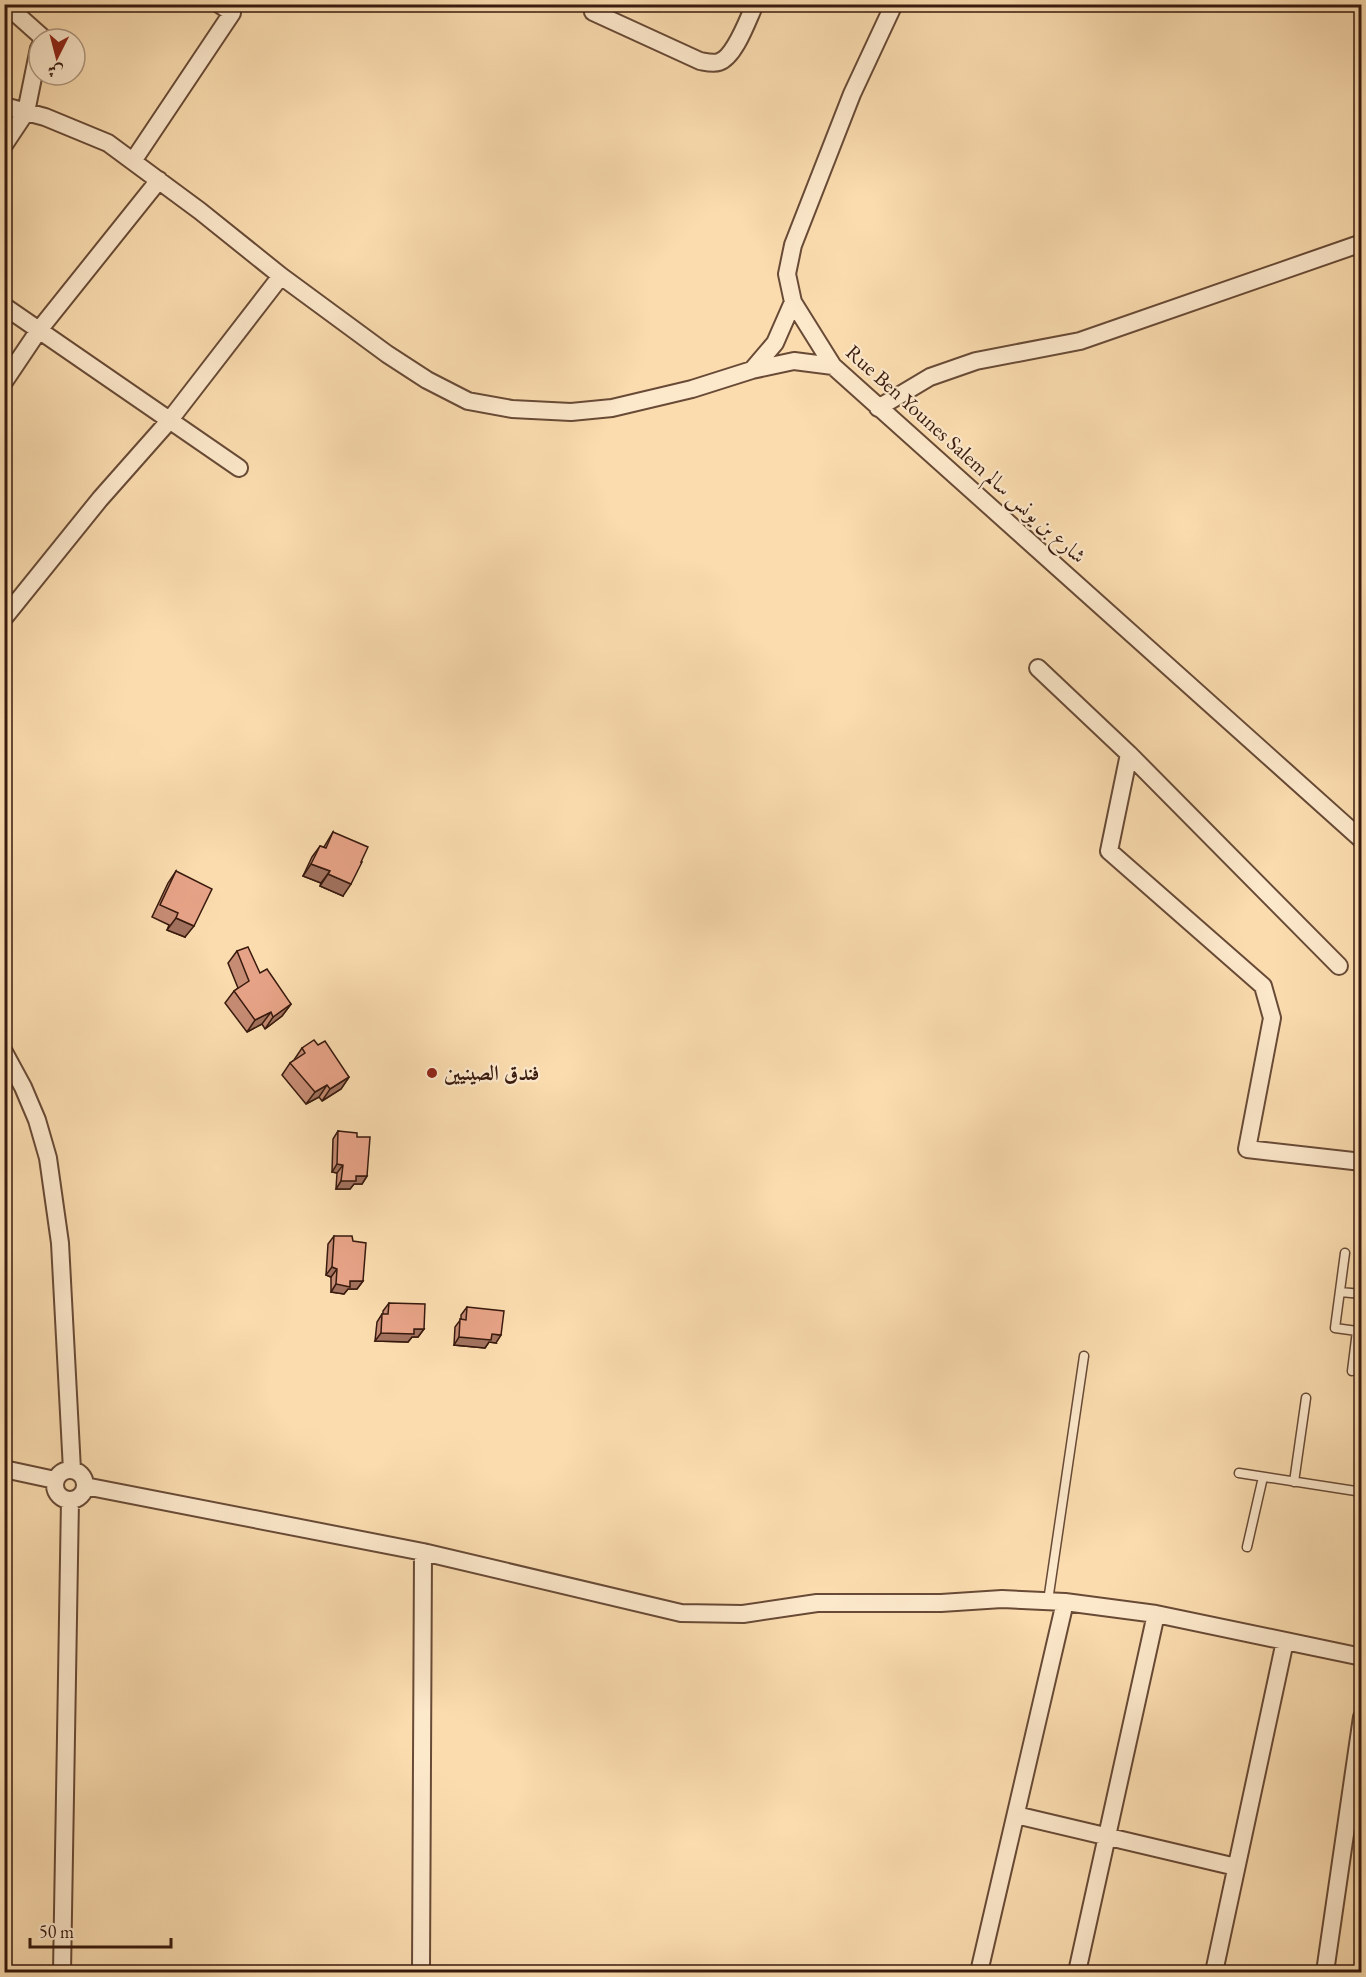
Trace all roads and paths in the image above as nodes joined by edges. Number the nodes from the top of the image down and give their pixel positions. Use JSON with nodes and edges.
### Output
{"nodes":[{"id":1,"x":5,"y":4,"type":"edge"},
{"id":2,"x":219,"y":4,"type":"edge"},
{"id":3,"x":755,"y":4,"type":"edge"},
{"id":4,"x":894,"y":4,"type":"edge"},
{"id":5,"x":593,"y":12,"type":"dead end"},
{"id":6,"x":31,"y":27,"type":"edge"},
{"id":7,"x":31,"y":87,"type":"edge"},
{"id":8,"x":4,"y":106,"type":"edge"},
{"id":9,"x":26,"y":112,"type":"junction"},
{"id":10,"x":4,"y":145,"type":"edge"},
{"id":11,"x":133,"y":161,"type":"junction"},
{"id":12,"x":159,"y":180,"type":"junction"},
{"id":13,"x":1362,"y":243,"type":"edge"},
{"id":14,"x":280,"y":276,"type":"junction"},
{"id":15,"x":794,"y":302,"type":"junction"},
{"id":16,"x":4,"y":306,"type":"edge"},
{"id":17,"x":39,"y":330,"type":"junction"},
{"id":18,"x":833,"y":366,"type":"junction"},
{"id":19,"x":752,"y":370,"type":"junction"},
{"id":20,"x":4,"y":382,"type":"edge"},
{"id":21,"x":878,"y":408,"type":"junction"},
{"id":22,"x":170,"y":421,"type":"junction"},
{"id":23,"x":238,"y":468,"type":"dead end"},
{"id":24,"x":4,"y":618,"type":"edge"},
{"id":25,"x":1038,"y":668,"type":"dead end"},
{"id":26,"x":1129,"y":754,"type":"junction"},
{"id":27,"x":1362,"y":840,"type":"edge"},
{"id":28,"x":1339,"y":966,"type":"dead end"},
{"id":29,"x":4,"y":1052,"type":"edge"},
{"id":30,"x":1362,"y":1162,"type":"edge"},
{"id":31,"x":1345,"y":1253,"type":"dead end"},
{"id":32,"x":1340,"y":1292,"type":"junction"},
{"id":33,"x":1362,"y":1294,"type":"edge"},
{"id":34,"x":1083,"y":1356,"type":"dead end"},
{"id":35,"x":1352,"y":1371,"type":"dead end"},
{"id":36,"x":1306,"y":1398,"type":"dead end"},
{"id":37,"x":4,"y":1469,"type":"edge"},
{"id":38,"x":72,"y":1470,"type":"junction"},
{"id":39,"x":1239,"y":1473,"type":"dead end"},
{"id":40,"x":1263,"y":1477,"type":"junction"},
{"id":41,"x":56,"y":1480,"type":"junction"},
{"id":42,"x":1294,"y":1482,"type":"junction"},
{"id":43,"x":85,"y":1486,"type":"junction"},
{"id":44,"x":1362,"y":1492,"type":"edge"},
{"id":45,"x":70,"y":1500,"type":"junction"},
{"id":46,"x":1247,"y":1547,"type":"dead end"},
{"id":47,"x":423,"y":1552,"type":"junction"},
{"id":48,"x":1057,"y":1602,"type":"junction"},
{"id":49,"x":1156,"y":1614,"type":"junction"},
{"id":50,"x":1285,"y":1641,"type":"junction"},
{"id":51,"x":1362,"y":1657,"type":"edge"},
{"id":52,"x":1362,"y":1717,"type":"edge"},
{"id":53,"x":1016,"y":1815,"type":"junction"},
{"id":54,"x":1108,"y":1836,"type":"junction"},
{"id":55,"x":1236,"y":1868,"type":"junction"},
{"id":56,"x":62,"y":1972,"type":"edge"},
{"id":57,"x":421,"y":1972,"type":"edge"},
{"id":58,"x":979,"y":1972,"type":"edge"},
{"id":59,"x":1077,"y":1972,"type":"edge"},
{"id":60,"x":1214,"y":1972,"type":"edge"},
{"id":61,"x":1326,"y":1972,"type":"edge"}],
"edges":[{"from":1,"to":6,"type":"street"},
{"from":2,"to":11,"type":"street"},
{"from":3,"to":5,"type":"street"},
{"from":4,"to":15,"type":"street","name":"Rue Ben Younes Salem شارع بن يونس سالم"},
{"from":7,"to":9,"type":"street"},
{"from":8,"to":9,"type":"street"},
{"from":9,"to":10,"type":"street"},
{"from":9,"to":11,"type":"street"},
{"from":11,"to":12,"type":"street"},
{"from":12,"to":14,"type":"street"},
{"from":12,"to":17,"type":"street"},
{"from":13,"to":21,"type":"street"},
{"from":14,"to":19,"type":"street"},
{"from":14,"to":22,"type":"street"},
{"from":15,"to":18,"type":"street","name":"Rue Ben Younes Salem شارع بن يونس سالم"},
{"from":15,"to":19,"type":"street"},
{"from":16,"to":17,"type":"street"},
{"from":17,"to":20,"type":"street"},
{"from":17,"to":22,"type":"street"},
{"from":18,"to":19,"type":"street"},
{"from":18,"to":21,"type":"street","name":"Rue Ben Younes Salem شارع بن يونس سالم"},
{"from":21,"to":27,"type":"street","name":"Rue Ben Younes Salem شارع بن يونس سالم"},
{"from":22,"to":23,"type":"street"},
{"from":22,"to":24,"type":"street"},
{"from":25,"to":26,"type":"street"},
{"from":26,"to":28,"type":"street"},
{"from":26,"to":30,"type":"street"},
{"from":29,"to":38,"type":"street"},
{"from":31,"to":32,"type":"lane"},
{"from":32,"to":33,"type":"lane"},
{"from":32,"to":35,"type":"lane"},
{"from":34,"to":48,"type":"lane"},
{"from":36,"to":42,"type":"lane"},
{"from":37,"to":41,"type":"street"},
{"from":38,"to":41,"type":"street"},
{"from":38,"to":43,"type":"street"},
{"from":39,"to":40,"type":"lane"},
{"from":40,"to":42,"type":"lane"},
{"from":40,"to":46,"type":"lane"},
{"from":41,"to":45,"type":"street"},
{"from":42,"to":44,"type":"lane"},
{"from":43,"to":45,"type":"street"},
{"from":43,"to":47,"type":"street"},
{"from":45,"to":56,"type":"street"},
{"from":47,"to":48,"type":"street"},
{"from":47,"to":57,"type":"street"},
{"from":48,"to":49,"type":"street"},
{"from":48,"to":53,"type":"street"},
{"from":49,"to":50,"type":"street"},
{"from":49,"to":54,"type":"street"},
{"from":50,"to":51,"type":"street"},
{"from":50,"to":55,"type":"street"},
{"from":52,"to":61,"type":"street"},
{"from":53,"to":54,"type":"street"},
{"from":53,"to":58,"type":"street"},
{"from":54,"to":55,"type":"street"},
{"from":54,"to":59,"type":"street"},
{"from":55,"to":60,"type":"street"}]}
